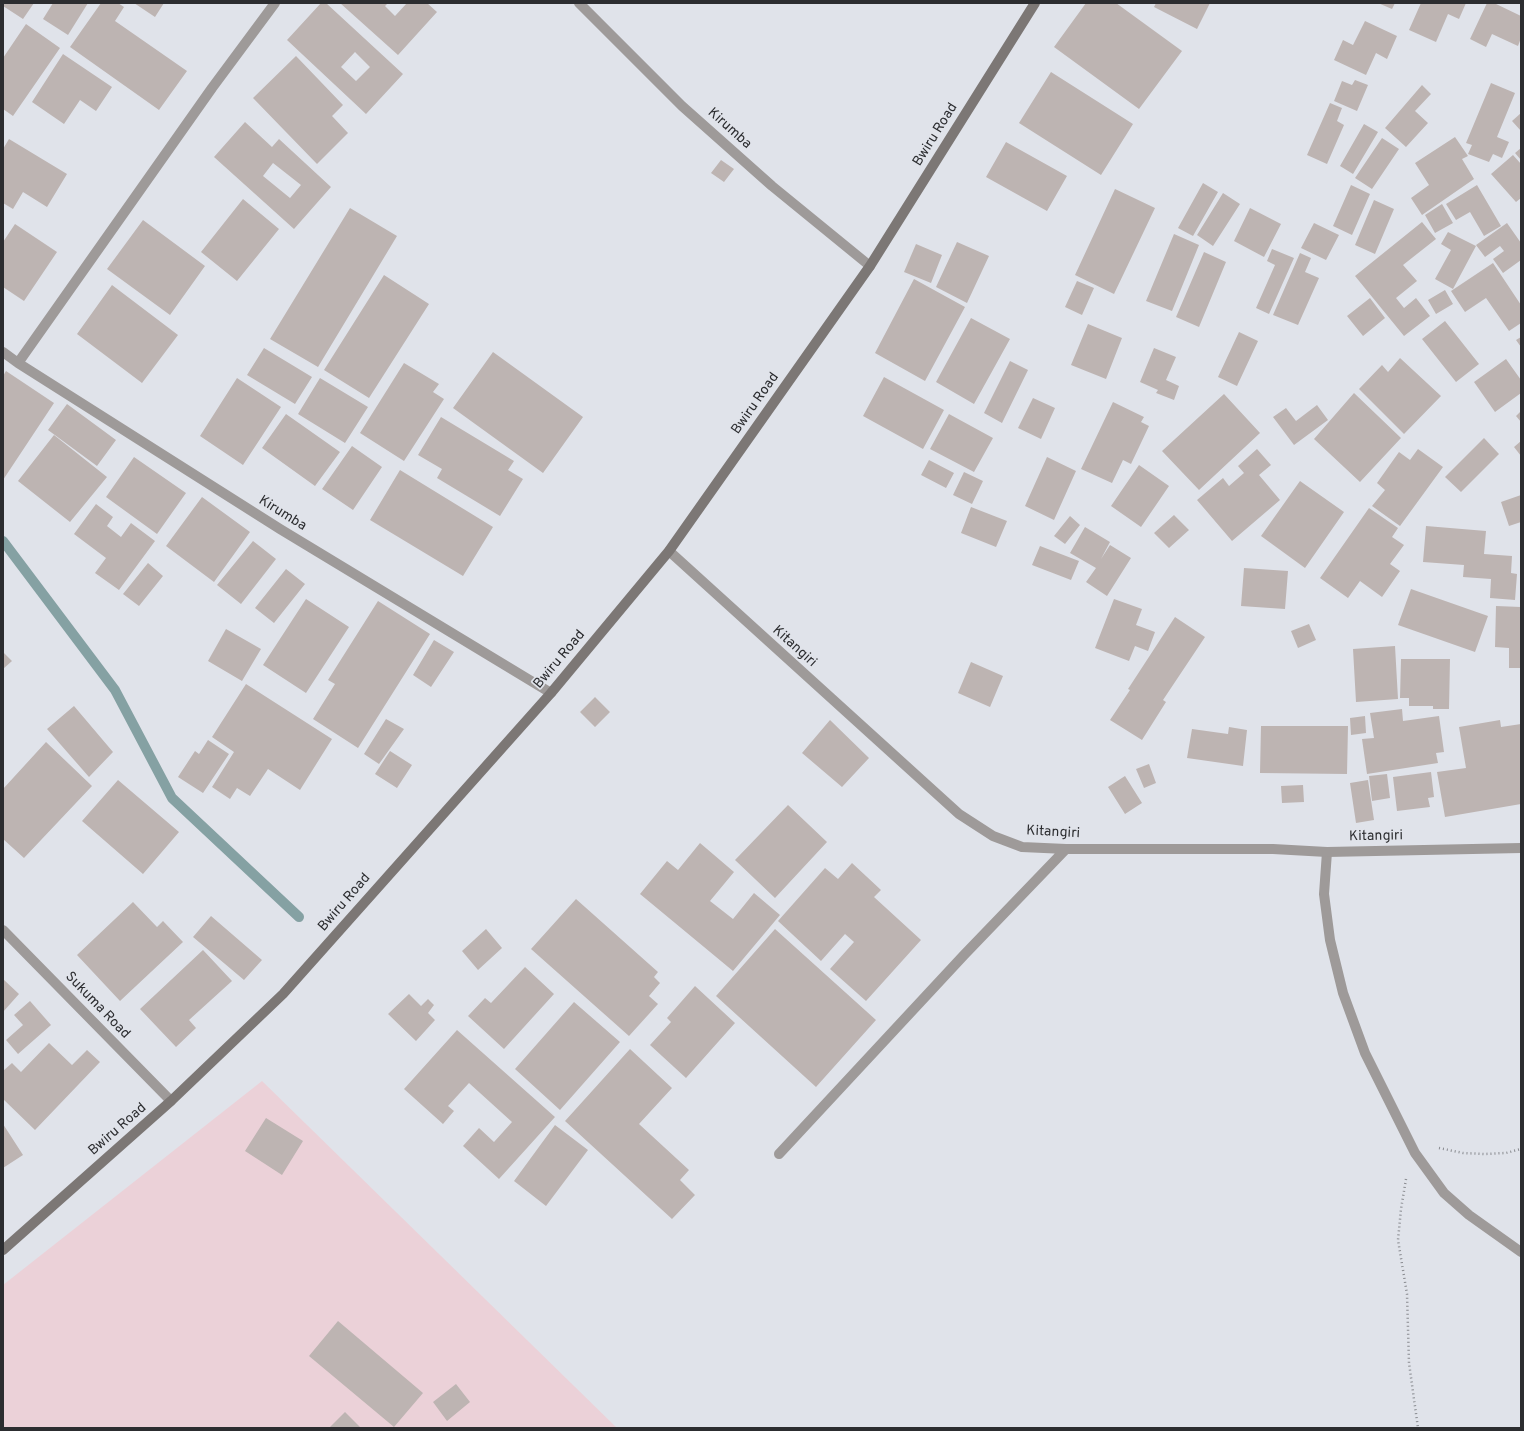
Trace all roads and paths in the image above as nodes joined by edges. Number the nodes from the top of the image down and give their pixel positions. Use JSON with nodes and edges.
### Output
{"nodes":[{"id":1,"x":275,"y":3,"type":"edge"},
{"id":2,"x":579,"y":3,"type":"edge"},
{"id":3,"x":1035,"y":3,"type":"edge"},
{"id":4,"x":870,"y":266,"type":"junction"},
{"id":5,"x":3,"y":352,"type":"edge"},
{"id":6,"x":18,"y":363,"type":"junction"},
{"id":7,"x":669,"y":551,"type":"junction"},
{"id":8,"x":551,"y":693,"type":"junction"},
{"id":9,"x":1521,"y":848,"type":"edge"},
{"id":10,"x":1066,"y":849,"type":"junction"},
{"id":11,"x":1328,"y":852,"type":"junction"},
{"id":12,"x":3,"y":930,"type":"edge"},
{"id":13,"x":171,"y":1101,"type":"junction"},
{"id":14,"x":1407,"y":1136,"type":"junction"},
{"id":15,"x":1521,"y":1149,"type":"edge"},
{"id":16,"x":1415,"y":1153,"type":"junction"},
{"id":17,"x":779,"y":1154,"type":"dead end"},
{"id":18,"x":3,"y":1250,"type":"edge"},
{"id":19,"x":1521,"y":1252,"type":"edge"},
{"id":20,"x":1418,"y":1428,"type":"edge"}],
"edges":[{"from":1,"to":6,"type":"street"},
{"from":2,"to":4,"type":"street","name":"Kirumba"},
{"from":3,"to":4,"type":"main road","name":"Bwiru Road"},
{"from":4,"to":7,"type":"main road","name":"Bwiru Road"},
{"from":5,"to":6,"type":"street","name":"Kirumba"},
{"from":6,"to":8,"type":"street","name":"Kirumba"},
{"from":7,"to":8,"type":"main road","name":"Bwiru Road"},
{"from":7,"to":10,"type":"street","name":"Kitangiri"},
{"from":8,"to":13,"type":"main road","name":"Bwiru Road"},
{"from":9,"to":11,"type":"street","name":"Kitangiri"},
{"from":10,"to":11,"type":"street","name":"Kitangiri"},
{"from":10,"to":17,"type":"street"},
{"from":11,"to":14,"type":"street"},
{"from":12,"to":13,"type":"street","name":"Sukuma Road"},
{"from":13,"to":18,"type":"main road","name":"Bwiru Road"},
{"from":14,"to":15,"type":"path"},
{"from":14,"to":16,"type":"street"},
{"from":16,"to":19,"type":"street"},
{"from":16,"to":20,"type":"path"}]}
